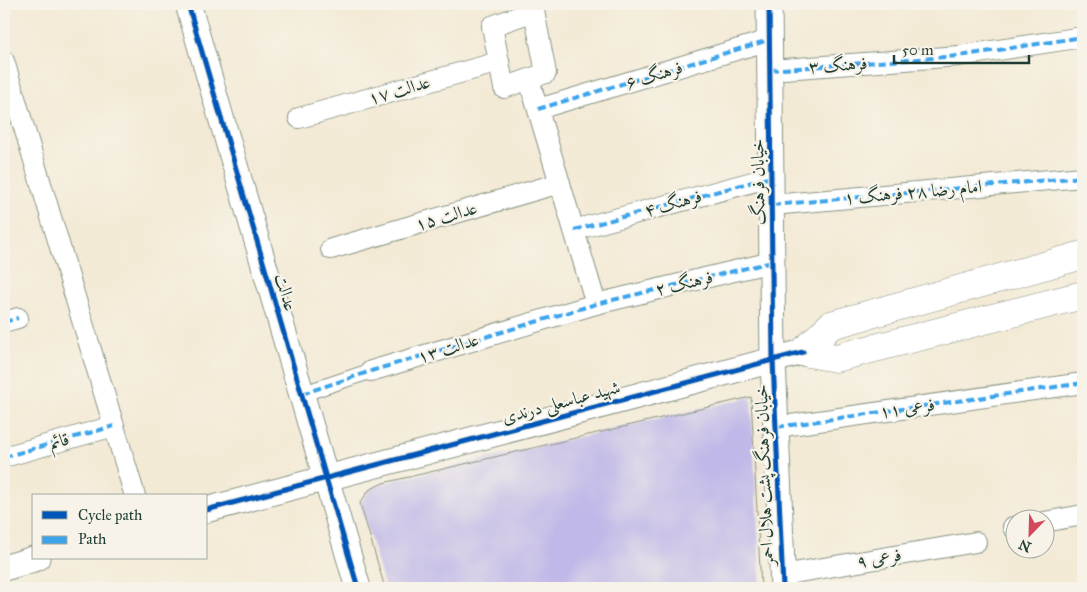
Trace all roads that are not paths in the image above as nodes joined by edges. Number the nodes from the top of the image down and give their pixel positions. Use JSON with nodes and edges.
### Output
{"nodes":[{"id":1,"x":188,"y":4,"type":"edge"},
{"id":2,"x":769,"y":4,"type":"edge"},
{"id":3,"x":507,"y":12,"type":"edge"},
{"id":4,"x":1083,"y":37,"type":"edge"},
{"id":5,"x":769,"y":40,"type":"junction"},
{"id":6,"x":4,"y":61,"type":"edge"},
{"id":7,"x":499,"y":62,"type":"junction"},
{"id":8,"x":770,"y":70,"type":"junction"},
{"id":9,"x":529,"y":80,"type":"junction"},
{"id":10,"x":538,"y":109,"type":"junction"},
{"id":11,"x":299,"y":118,"type":"dead end"},
{"id":12,"x":771,"y":177,"type":"junction"},
{"id":13,"x":1083,"y":177,"type":"edge"},
{"id":14,"x":560,"y":183,"type":"junction"},
{"id":15,"x":772,"y":205,"type":"junction"},
{"id":16,"x":574,"y":230,"type":"junction"},
{"id":17,"x":332,"y":249,"type":"dead end"},
{"id":18,"x":1083,"y":255,"type":"edge"},
{"id":19,"x":772,"y":262,"type":"junction"},
{"id":20,"x":1083,"y":295,"type":"edge"},
{"id":21,"x":596,"y":304,"type":"junction"},
{"id":22,"x":803,"y":352,"type":"junction"},
{"id":23,"x":773,"y":360,"type":"junction"},
{"id":24,"x":371,"y":371,"type":"joint"},
{"id":25,"x":1083,"y":383,"type":"edge"},
{"id":26,"x":302,"y":394,"type":"junction"},
{"id":27,"x":114,"y":426,"type":"junction"},
{"id":28,"x":777,"y":427,"type":"junction"},
{"id":29,"x":4,"y":456,"type":"edge"},
{"id":30,"x":326,"y":478,"type":"junction"},
{"id":31,"x":134,"y":494,"type":"edge"},
{"id":32,"x":208,"y":509,"type":"edge"},
{"id":33,"x":1083,"y":515,"type":"edge"},
{"id":34,"x":1054,"y":520,"type":"edge"},
{"id":35,"x":976,"y":542,"type":"dead end"},
{"id":36,"x":32,"y":560,"type":"edge"},
{"id":37,"x":4,"y":568,"type":"edge"},
{"id":38,"x":783,"y":582,"type":"edge"},
{"id":39,"x":358,"y":588,"type":"edge"}],
"edges":[{"from":1,"to":26,"type":"street","name":"عدالت"},
{"from":2,"to":5,"type":"street","name":"خیابان فرهنگ"},
{"from":3,"to":7,"type":"street"},
{"from":3,"to":9,"type":"street"},
{"from":4,"to":8,"type":"street","name":"فرهنگ ۳"},
{"from":5,"to":8,"type":"street","name":"خیابان فرهنگ"},
{"from":5,"to":10,"type":"street","name":"فرهنگ ۶"},
{"from":6,"to":27,"type":"street"},
{"from":7,"to":9,"type":"street"},
{"from":7,"to":11,"type":"street","name":"عدالت ۱۷"},
{"from":8,"to":12,"type":"street","name":"خیابان فرهنگ"},
{"from":9,"to":10,"type":"street"},
{"from":10,"to":14,"type":"street"},
{"from":12,"to":15,"type":"street","name":"خیابان فرهنگ"},
{"from":12,"to":16,"type":"street","name":"فرهنگ ۴"},
{"from":13,"to":15,"type":"street","name":"امام رضا ۲۸ فرهنگ ۱"},
{"from":14,"to":16,"type":"street"},
{"from":14,"to":17,"type":"street","name":"عدالت ۱۵"},
{"from":15,"to":19,"type":"street","name":"خیابان فرهنگ"},
{"from":16,"to":21,"type":"street"},
{"from":18,"to":22,"type":"main road"},
{"from":19,"to":21,"type":"street","name":"فرهنگ ۲"},
{"from":19,"to":23,"type":"street","name":"خیابان فرهنگ"},
{"from":20,"to":22,"type":"main road"},
{"from":21,"to":24,"type":"street","name":"عدالت ۱۳"},
{"from":22,"to":23,"type":"street","name":"شهید عباسعلی درندی"},
{"from":23,"to":28,"type":"street","name":"خیابان فرهنگ پشت هلال احمر"},
{"from":23,"to":30,"type":"street","name":"شهید عباسعلی درندی"},
{"from":24,"to":26,"type":"street","name":"عدالت ۱۳"},
{"from":25,"to":28,"type":"street","name":"فرعی ۱۱"},
{"from":26,"to":30,"type":"street","name":"عدالت"},
{"from":27,"to":29,"type":"street","name":"قائم"},
{"from":27,"to":31,"type":"street"},
{"from":28,"to":38,"type":"street","name":"خیابان فرهنگ پشت هلال احمر"},
{"from":30,"to":32,"type":"street","name":"شهید عباسعلی درندی"},
{"from":30,"to":39,"type":"street","name":"عدالت"},
{"from":33,"to":34,"type":"street"},
{"from":35,"to":38,"type":"street","name":"فرعی ۹"},
{"from":36,"to":37,"type":"street"}]}
